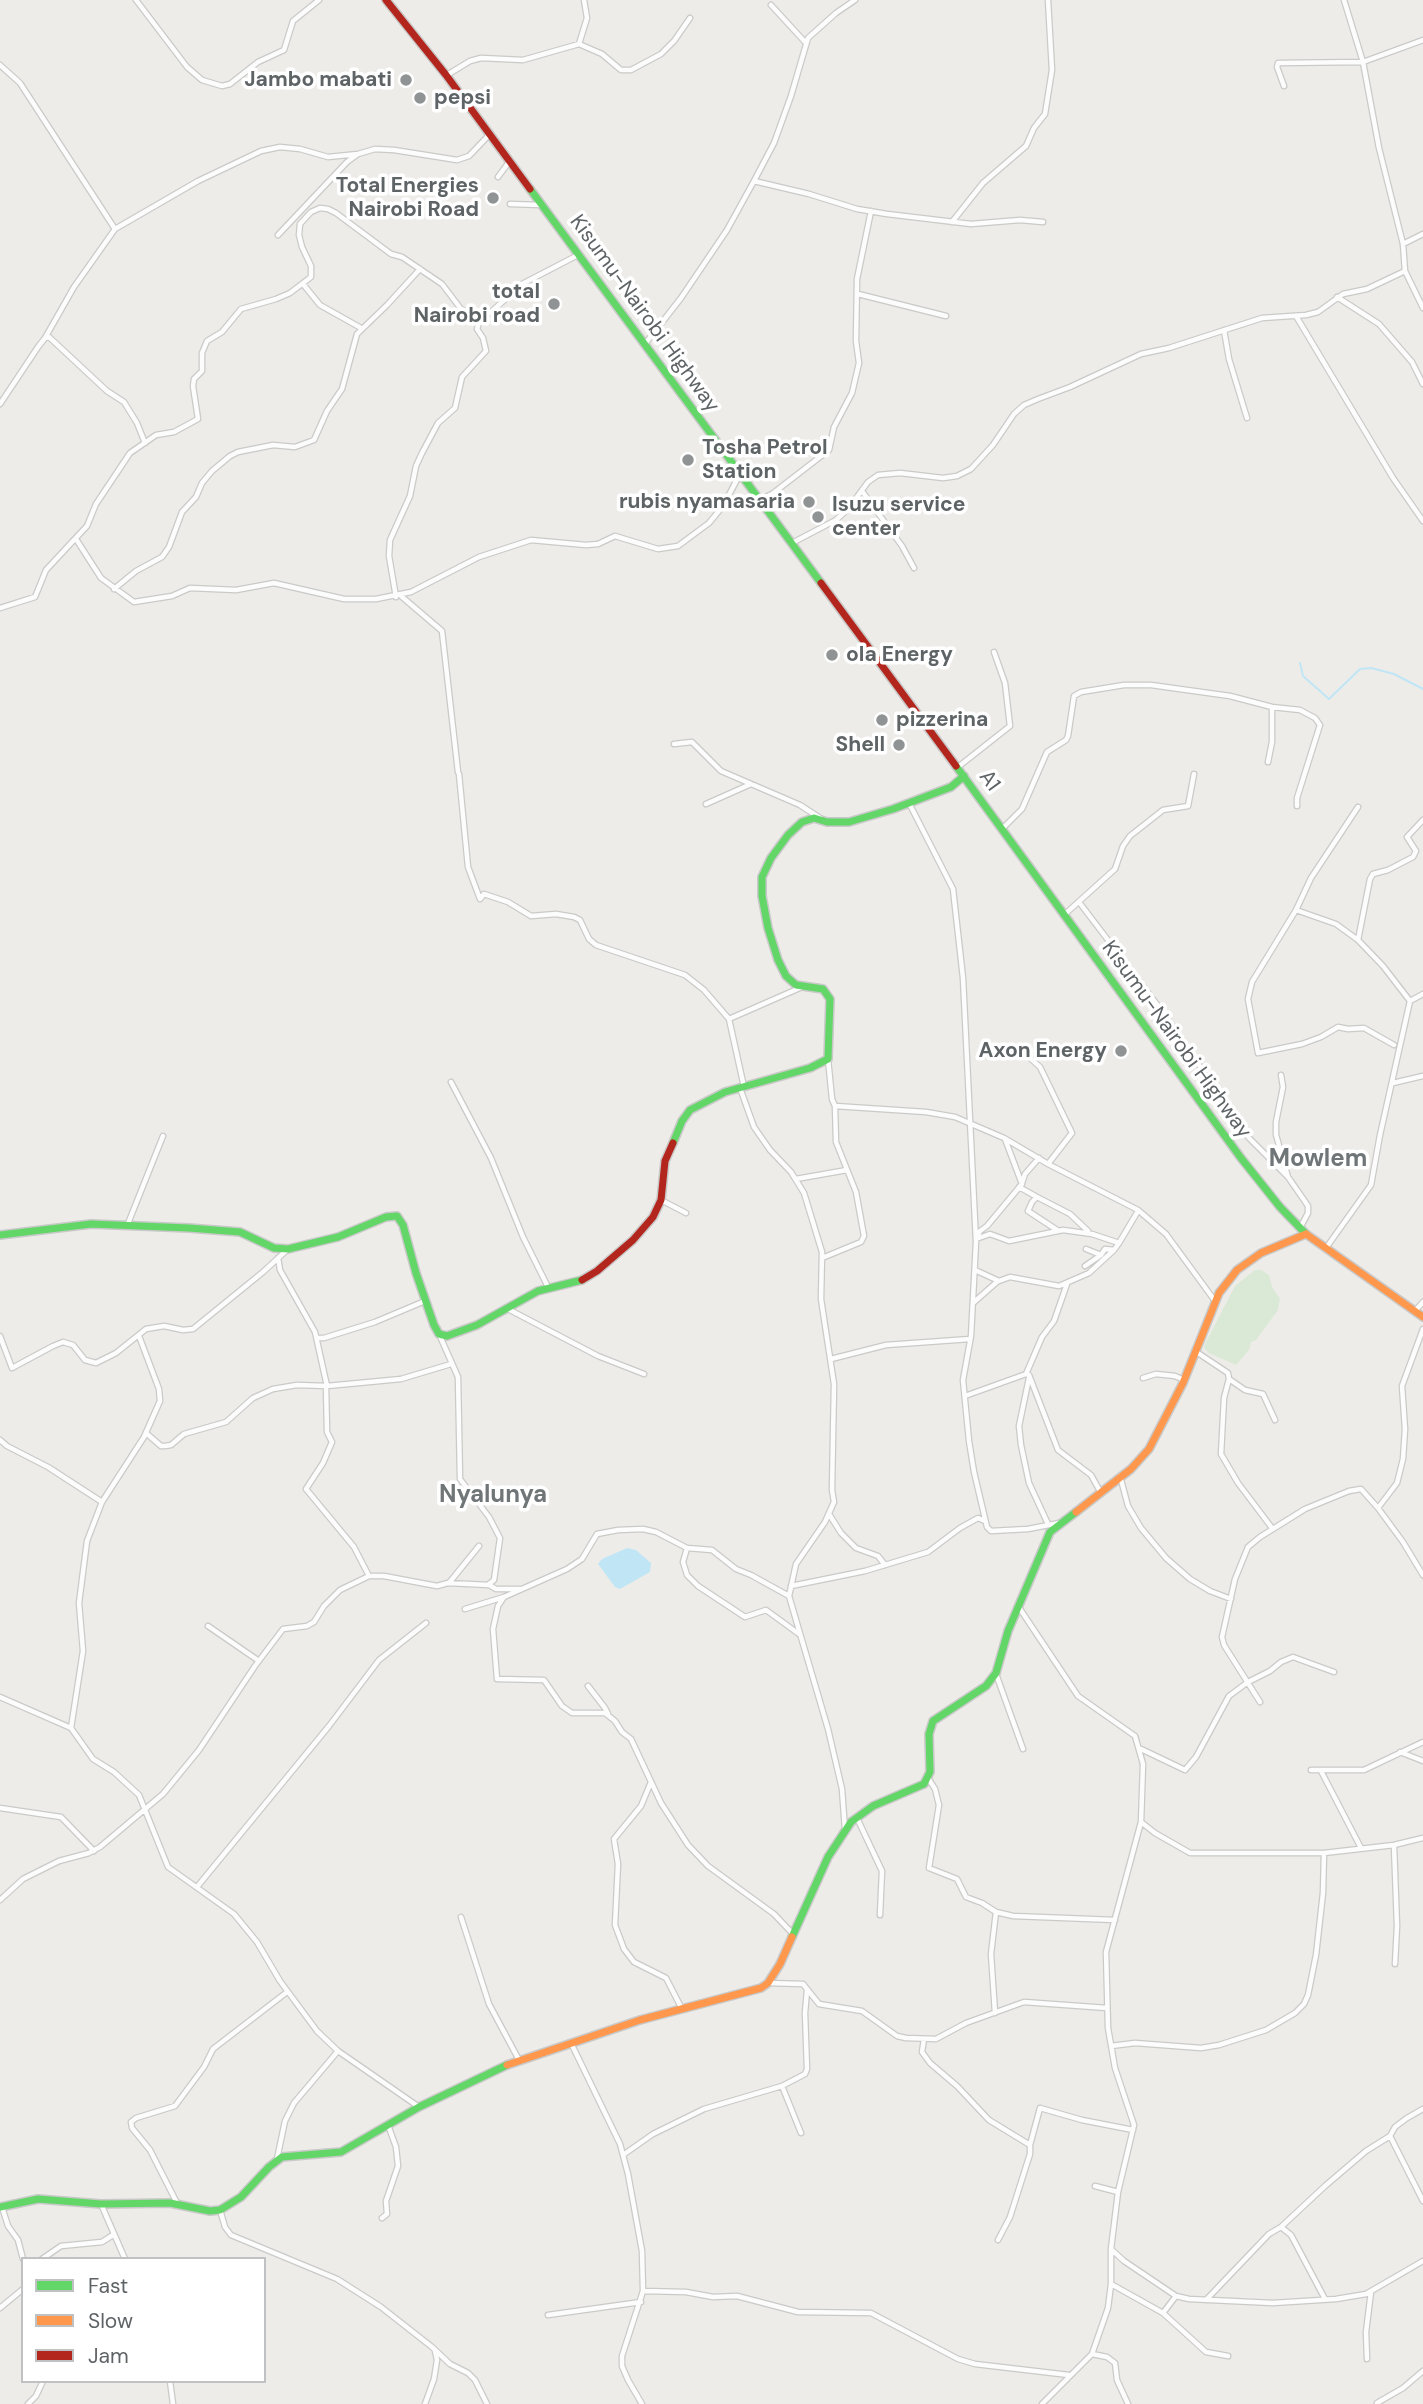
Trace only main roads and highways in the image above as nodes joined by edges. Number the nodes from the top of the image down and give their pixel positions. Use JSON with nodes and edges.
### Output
{"nodes":[{"id":1,"x":386,"y":0,"type":"edge"},
{"id":2,"x":885,"y":669,"type":"joint"},
{"id":3,"x":964,"y":776,"type":"junction"},
{"id":4,"x":1063,"y":915,"type":"joint"},
{"id":5,"x":1303,"y":1231,"type":"junction"},
{"id":6,"x":0,"y":1235,"type":"edge"},
{"id":7,"x":1423,"y":1317,"type":"edge"},
{"id":8,"x":1,"y":2207,"type":"edge"}],
"edges":[{"from":1,"to":2,"type":"main road","name":"Kisumu-Nairobi Highway","number":"A1"},
{"from":2,"to":3,"type":"main road","name":"A1","number":"A1"},
{"from":3,"to":4,"type":"main road","name":"A1","number":"A1"},
{"from":3,"to":6,"type":"main road"},
{"from":4,"to":5,"type":"main road","name":"Kisumu-Nairobi Highway","number":"A1"},
{"from":5,"to":7,"type":"main road","name":"Kisumu-Nairobi Highway","number":"A1"},
{"from":5,"to":8,"type":"main road"}]}
